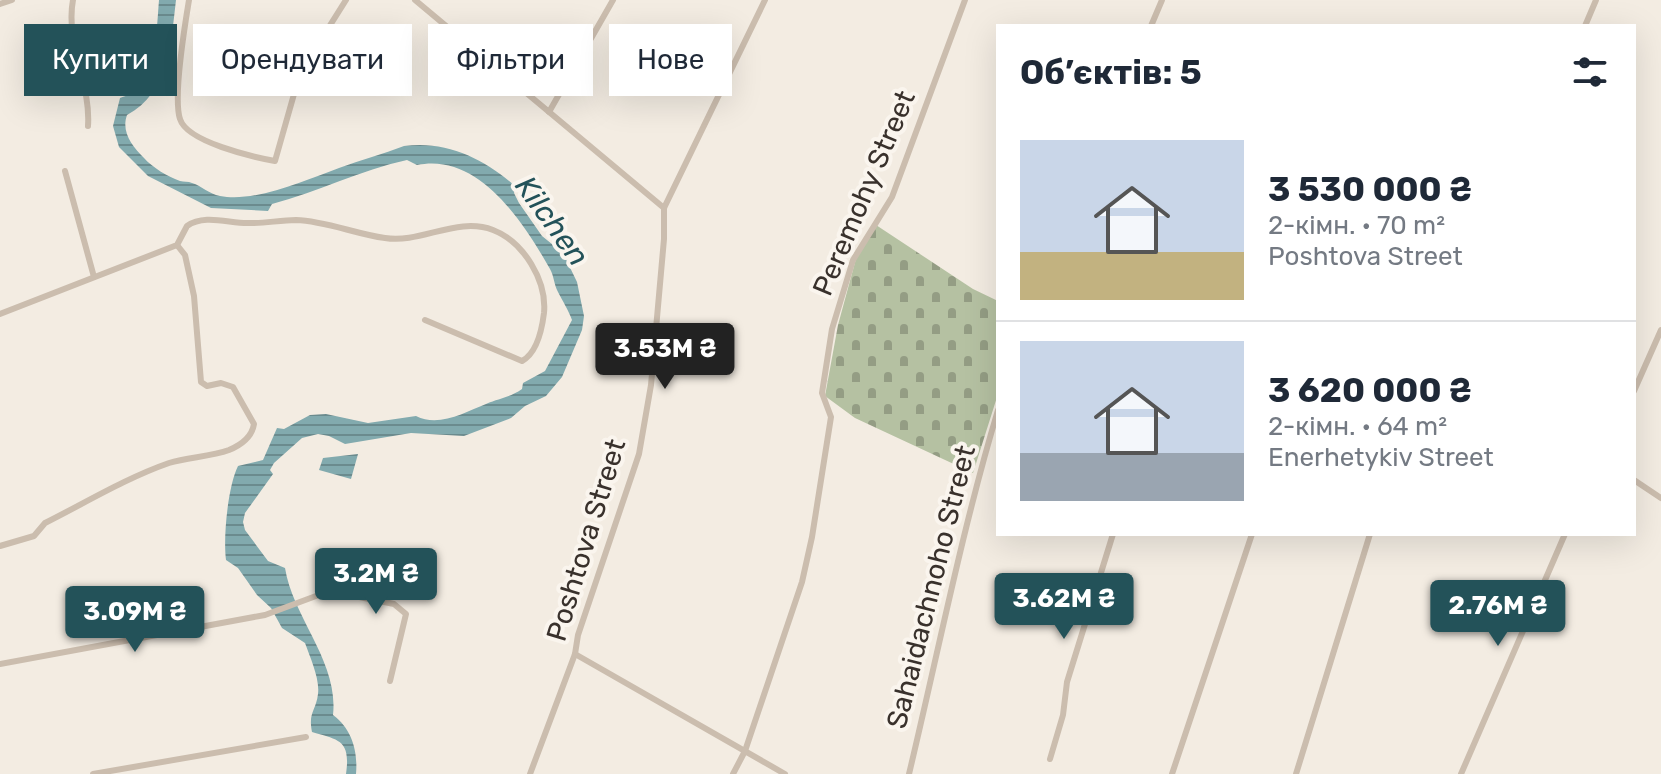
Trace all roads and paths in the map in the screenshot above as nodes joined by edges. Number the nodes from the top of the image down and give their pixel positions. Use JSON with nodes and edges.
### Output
{"nodes":[{"id":1,"x":12,"y":0,"type":"edge"},
{"id":2,"x":73,"y":0,"type":"edge"},
{"id":3,"x":189,"y":0,"type":"edge"},
{"id":4,"x":346,"y":0,"type":"edge"},
{"id":5,"x":415,"y":0,"type":"edge"},
{"id":6,"x":613,"y":0,"type":"edge"},
{"id":7,"x":765,"y":0,"type":"edge"},
{"id":8,"x":965,"y":0,"type":"edge"},
{"id":9,"x":1162,"y":0,"type":"edge"},
{"id":10,"x":1596,"y":0,"type":"edge"},
{"id":11,"x":0,"y":4,"type":"edge"},
{"id":12,"x":1152,"y":24,"type":"edge"},
{"id":13,"x":1586,"y":24,"type":"edge"},
{"id":14,"x":549,"y":112,"type":"junction"},
{"id":15,"x":88,"y":126,"type":"dead end"},
{"id":16,"x":65,"y":171,"type":"dead end"},
{"id":17,"x":664,"y":208,"type":"junction"},
{"id":18,"x":177,"y":245,"type":"junction"},
{"id":19,"x":94,"y":277,"type":"junction"},
{"id":20,"x":0,"y":314,"type":"edge"},
{"id":21,"x":425,"y":320,"type":"dead end"},
{"id":22,"x":1661,"y":330,"type":"edge"},
{"id":23,"x":1636,"y":386,"type":"edge"},
{"id":24,"x":996,"y":417,"type":"edge"},
{"id":25,"x":1636,"y":481,"type":"edge"},
{"id":26,"x":1661,"y":498,"type":"edge"},
{"id":27,"x":1112,"y":536,"type":"edge"},
{"id":28,"x":1251,"y":536,"type":"edge"},
{"id":29,"x":1369,"y":536,"type":"edge"},
{"id":30,"x":1564,"y":536,"type":"edge"},
{"id":31,"x":0,"y":546,"type":"edge"},
{"id":32,"x":575,"y":654,"type":"junction"},
{"id":33,"x":0,"y":664,"type":"edge"},
{"id":34,"x":390,"y":681,"type":"dead end"},
{"id":35,"x":306,"y":737,"type":"dead end"},
{"id":36,"x":745,"y":751,"type":"junction"},
{"id":37,"x":1050,"y":759,"type":"dead end"},
{"id":38,"x":93,"y":774,"type":"edge"},
{"id":39,"x":530,"y":774,"type":"edge"},
{"id":40,"x":733,"y":774,"type":"edge"},
{"id":41,"x":785,"y":774,"type":"edge"},
{"id":42,"x":909,"y":774,"type":"edge"},
{"id":43,"x":1172,"y":774,"type":"edge"},
{"id":44,"x":1296,"y":774,"type":"edge"},
{"id":45,"x":1461,"y":774,"type":"edge"}],
"edges":[{"from":1,"to":11,"type":"street"},
{"from":2,"to":15,"type":"street"},
{"from":3,"to":4,"type":"street"},
{"from":5,"to":14,"type":"street"},
{"from":6,"to":14,"type":"street"},
{"from":7,"to":17,"type":"street","name":"Poshtova Street"},
{"from":8,"to":36,"type":"street","name":"Peremohy Street"},
{"from":9,"to":12,"type":"street"},
{"from":10,"to":13,"type":"street"},
{"from":14,"to":17,"type":"street"},
{"from":16,"to":19,"type":"street"},
{"from":17,"to":32,"type":"street","name":"Poshtova Street"},
{"from":18,"to":19,"type":"street"},
{"from":18,"to":21,"type":"street"},
{"from":18,"to":31,"type":"street"},
{"from":19,"to":20,"type":"street"},
{"from":22,"to":23,"type":"street"},
{"from":24,"to":42,"type":"street","name":"Sahaidachnoho Street"},
{"from":25,"to":26,"type":"street"},
{"from":27,"to":37,"type":"street"},
{"from":28,"to":43,"type":"street"},
{"from":29,"to":44,"type":"street"},
{"from":30,"to":45,"type":"street"},
{"from":32,"to":36,"type":"street"},
{"from":32,"to":39,"type":"street","name":"Poshtova Street"},
{"from":33,"to":34,"type":"street"},
{"from":35,"to":38,"type":"street"},
{"from":36,"to":40,"type":"street","name":"Peremohy Street"},
{"from":36,"to":41,"type":"street"}]}
